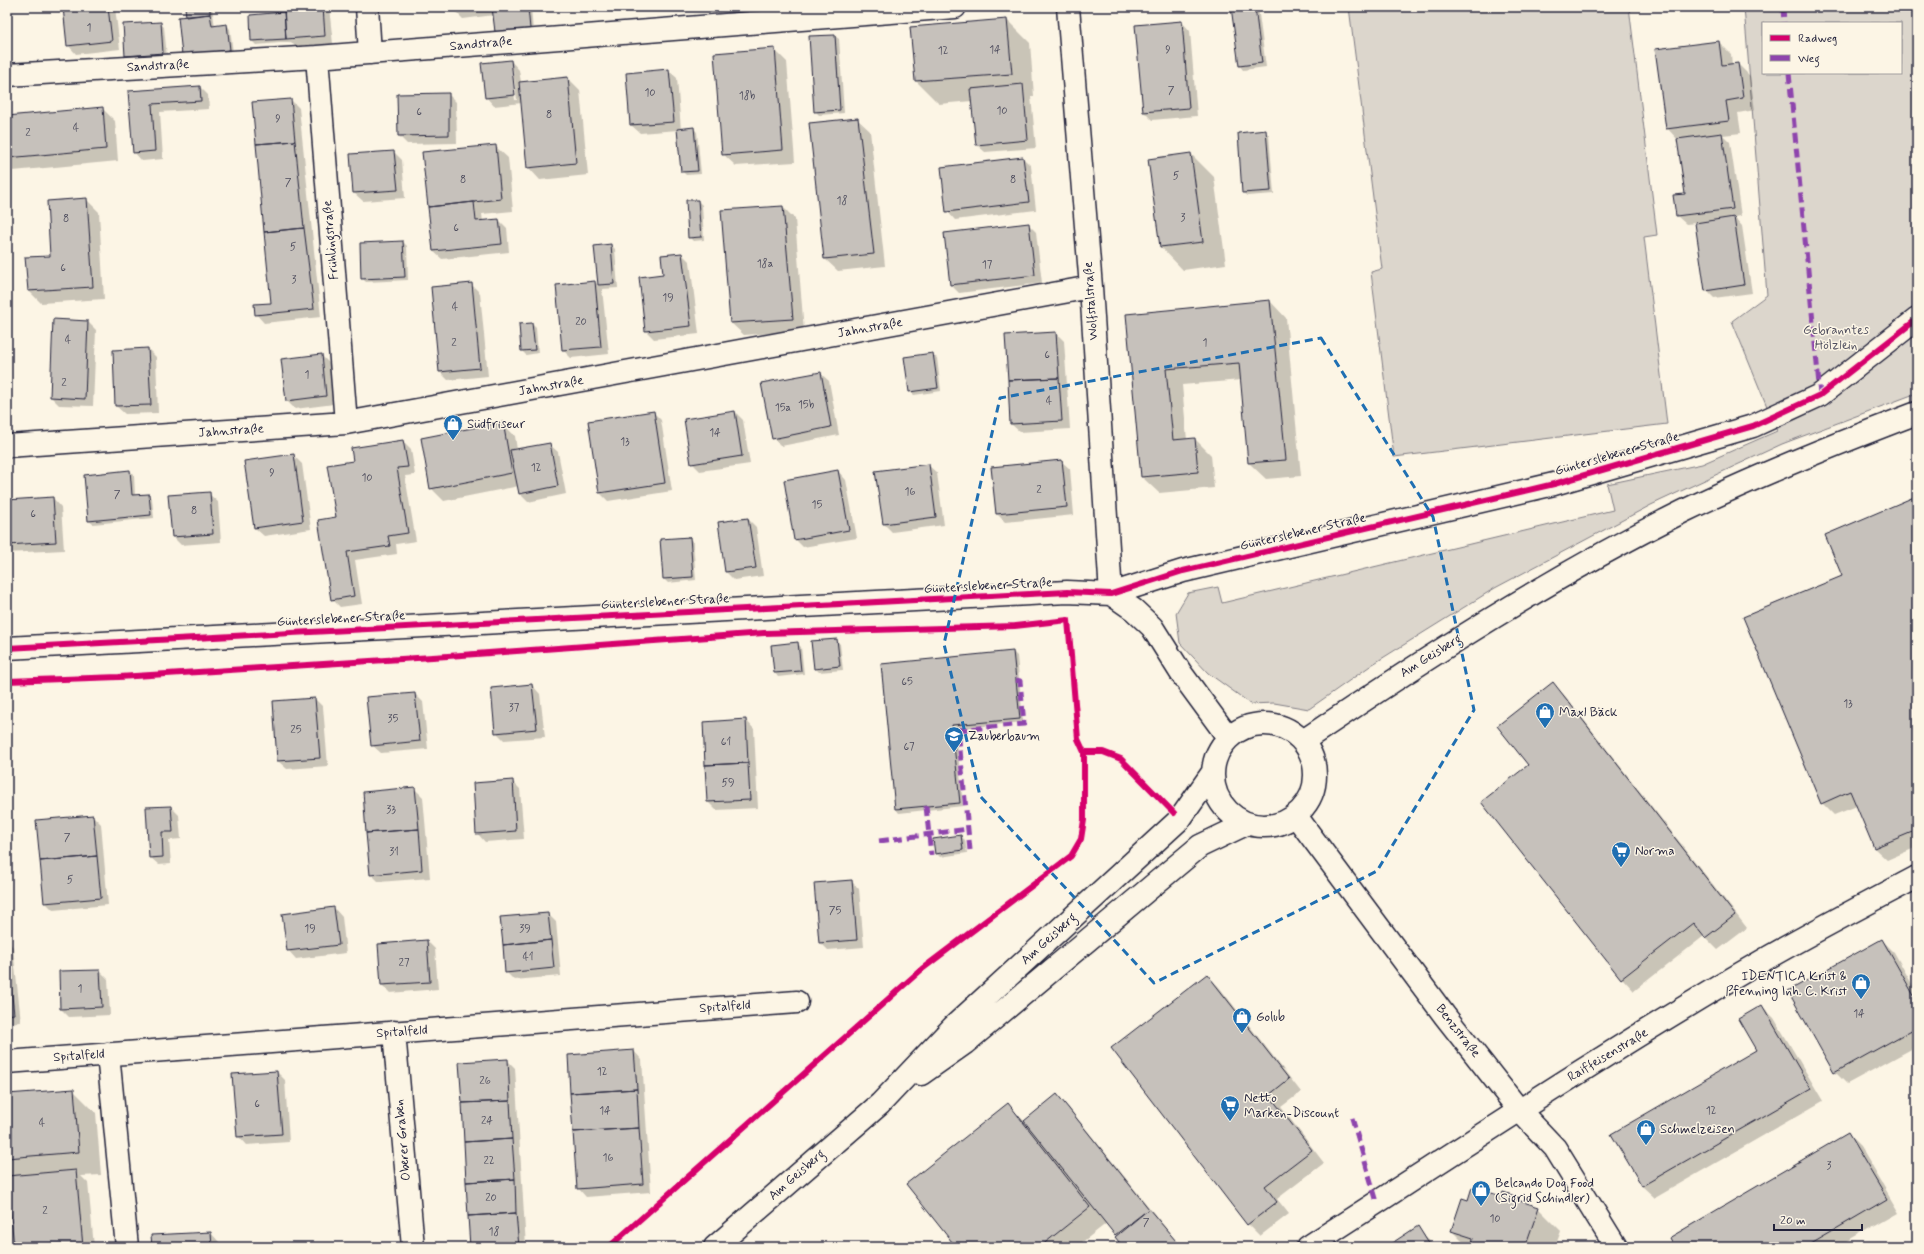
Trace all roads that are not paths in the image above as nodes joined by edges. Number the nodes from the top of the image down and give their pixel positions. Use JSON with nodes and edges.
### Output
{"nodes":[{"id":1,"x":367,"y":7,"type":"edge"},
{"id":2,"x":955,"y":7,"type":"edge"},
{"id":3,"x":1068,"y":7,"type":"edge"},
{"id":4,"x":749,"y":15,"type":"edge"},
{"id":5,"x":370,"y":53,"type":"junction"},
{"id":6,"x":317,"y":58,"type":"junction"},
{"id":7,"x":7,"y":75,"type":"edge"},
{"id":8,"x":1091,"y":288,"type":"junction"},
{"id":9,"x":1917,"y":319,"type":"edge"},
{"id":10,"x":1917,"y":413,"type":"edge"},
{"id":11,"x":346,"y":423,"type":"junction"},
{"id":12,"x":7,"y":446,"type":"edge"},
{"id":13,"x":1111,"y":594,"type":"junction"},
{"id":14,"x":7,"y":648,"type":"edge"},
{"id":15,"x":1228,"y":738,"type":"junction"},
{"id":16,"x":1303,"y":741,"type":"junction"},
{"id":17,"x":1213,"y":772,"type":"junction"},
{"id":18,"x":1296,"y":816,"type":"junction"},
{"id":19,"x":1246,"y":824,"type":"junction"},
{"id":20,"x":1917,"y":877,"type":"edge"},
{"id":21,"x":797,"y":1002,"type":"dead end"},
{"id":22,"x":394,"y":1032,"type":"junction"},
{"id":23,"x":108,"y":1054,"type":"junction"},
{"id":24,"x":7,"y":1062,"type":"edge"},
{"id":25,"x":880,"y":1104,"type":"junction"},
{"id":26,"x":1519,"y":1110,"type":"junction"},
{"id":27,"x":126,"y":1247,"type":"edge"},
{"id":28,"x":413,"y":1247,"type":"edge"},
{"id":29,"x":715,"y":1247,"type":"edge"},
{"id":30,"x":1308,"y":1247,"type":"edge"},
{"id":31,"x":1616,"y":1247,"type":"edge"}],
"edges":[{"from":1,"to":5,"type":"street"},
{"from":2,"to":4,"type":"street","name":"Sandstraße"},
{"from":3,"to":8,"type":"street","name":"Wolfstalstraße"},
{"from":4,"to":5,"type":"street","name":"Sandstraße"},
{"from":5,"to":6,"type":"street","name":"Sandstraße"},
{"from":6,"to":7,"type":"street","name":"Sandstraße"},
{"from":6,"to":11,"type":"street","name":"Frühlingstraße"},
{"from":8,"to":11,"type":"street","name":"Jahnstraße"},
{"from":8,"to":13,"type":"street","name":"Wolfstalstraße"},
{"from":9,"to":13,"type":"street","name":"Günterslebener Straße"},
{"from":10,"to":16,"type":"street","name":"Am Geisberg"},
{"from":11,"to":12,"type":"street","name":"Jahnstraße"},
{"from":13,"to":14,"type":"street","name":"Günterslebener Straße"},
{"from":13,"to":15,"type":"street"},
{"from":15,"to":16,"type":"street"},
{"from":15,"to":17,"type":"street"},
{"from":16,"to":18,"type":"street"},
{"from":17,"to":19,"type":"street"},
{"from":17,"to":25,"type":"street","name":"Am Geisberg"},
{"from":18,"to":19,"type":"street"},
{"from":18,"to":26,"type":"street","name":"Benzstraße"},
{"from":19,"to":25,"type":"street","name":"Am Geisberg"},
{"from":20,"to":26,"type":"street","name":"Raiffeisenstraße"},
{"from":21,"to":22,"type":"street","name":"Spitalfeld"},
{"from":22,"to":23,"type":"street","name":"Spitalfeld"},
{"from":22,"to":28,"type":"street","name":"Oberer Graben"},
{"from":23,"to":24,"type":"street","name":"Spitalfeld"},
{"from":23,"to":27,"type":"street"},
{"from":25,"to":29,"type":"street","name":"Am Geisberg"},
{"from":26,"to":30,"type":"street","name":"Raiffeisenstraße"},
{"from":26,"to":31,"type":"street","name":"Benzstraße"}]}
